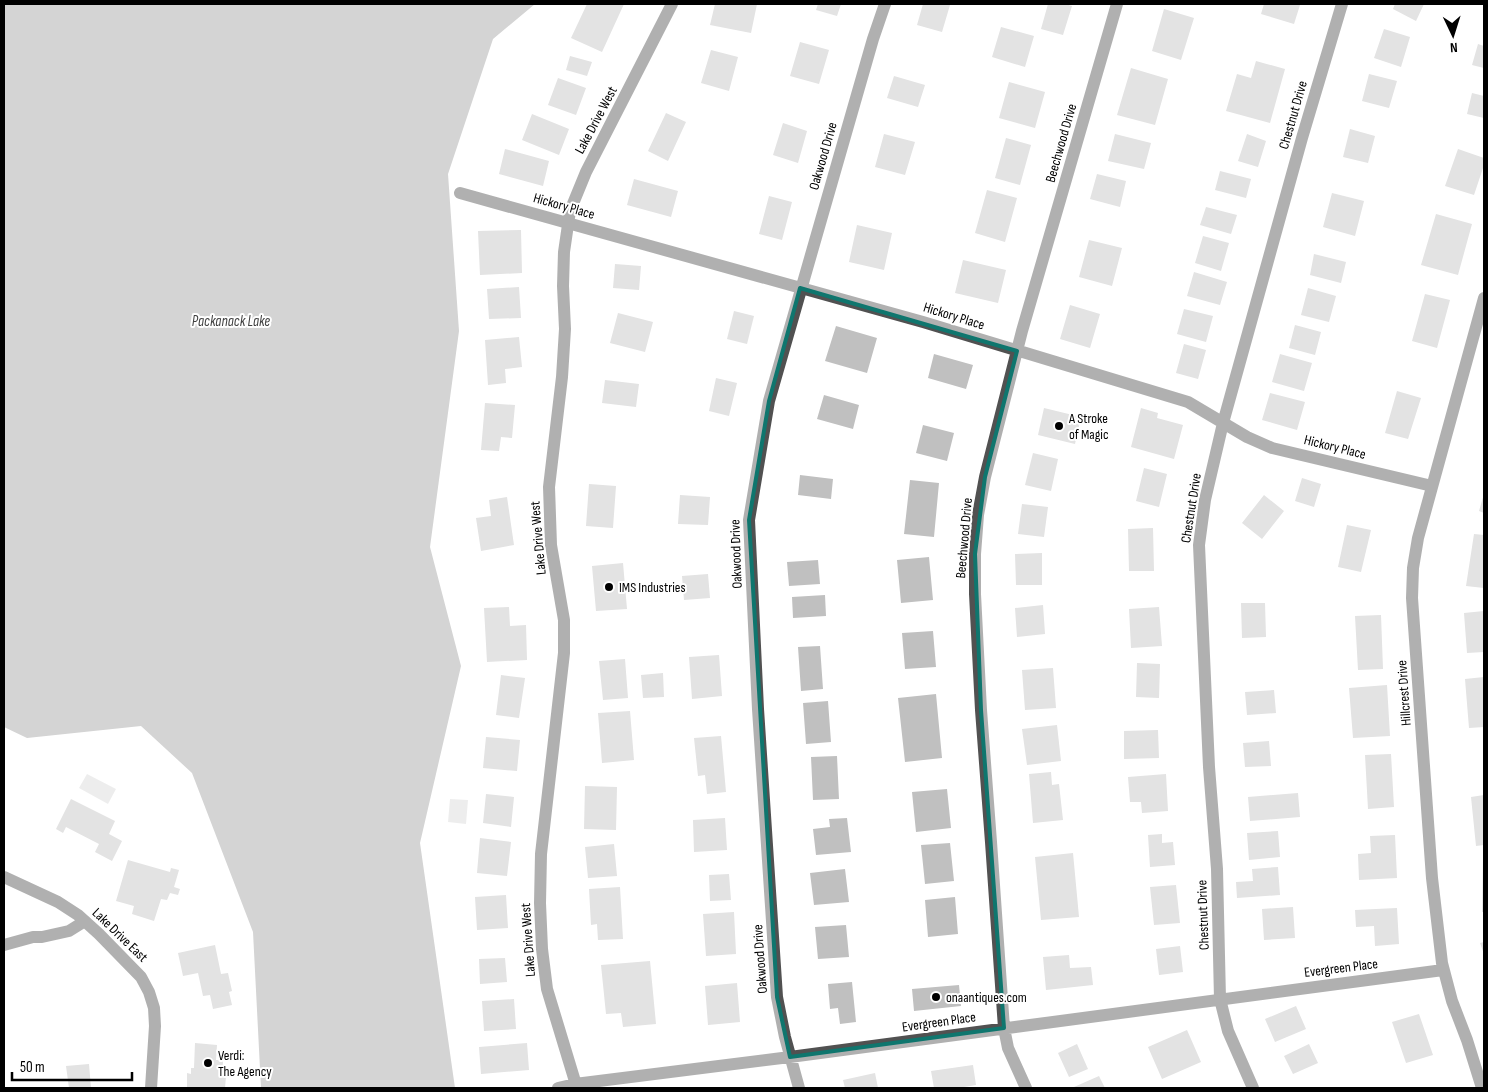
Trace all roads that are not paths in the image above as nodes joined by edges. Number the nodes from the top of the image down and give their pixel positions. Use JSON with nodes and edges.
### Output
{"nodes":[{"id":1,"x":672,"y":4,"type":"edge"},
{"id":2,"x":885,"y":4,"type":"edge"},
{"id":3,"x":1117,"y":4,"type":"edge"},
{"id":4,"x":1342,"y":4,"type":"edge"},
{"id":5,"x":460,"y":193,"type":"dead end"},
{"id":6,"x":568,"y":222,"type":"junction"},
{"id":7,"x":800,"y":288,"type":"junction"},
{"id":8,"x":1484,"y":298,"type":"edge"},
{"id":9,"x":1017,"y":351,"type":"junction"},
{"id":10,"x":1223,"y":423,"type":"junction"},
{"id":11,"x":1432,"y":486,"type":"junction"},
{"id":12,"x":4,"y":877,"type":"edge"},
{"id":13,"x":85,"y":921,"type":"junction"},
{"id":14,"x":4,"y":945,"type":"edge"},
{"id":15,"x":1443,"y":970,"type":"junction"},
{"id":16,"x":1220,"y":999,"type":"junction"},
{"id":17,"x":1004,"y":1028,"type":"junction"},
{"id":18,"x":790,"y":1057,"type":"junction"},
{"id":19,"x":576,"y":1086,"type":"edge"},
{"id":20,"x":150,"y":1088,"type":"edge"},
{"id":21,"x":558,"y":1088,"type":"edge"},
{"id":22,"x":798,"y":1088,"type":"edge"},
{"id":23,"x":1026,"y":1088,"type":"edge"},
{"id":24,"x":1253,"y":1088,"type":"edge"},
{"id":25,"x":1482,"y":1088,"type":"edge"}],
"edges":[{"from":1,"to":6,"type":"street","name":"Lake Drive West"},
{"from":2,"to":7,"type":"street","name":"Oakwood Drive"},
{"from":3,"to":9,"type":"street","name":"Beechwood Drive"},
{"from":4,"to":10,"type":"street","name":"Chestnut Drive"},
{"from":5,"to":6,"type":"street","name":"Hickory Place"},
{"from":6,"to":7,"type":"street","name":"Hickory Place"},
{"from":6,"to":19,"type":"street","name":"Lake Drive West"},
{"from":7,"to":9,"type":"street","name":"Hickory Place"},
{"from":7,"to":18,"type":"street","name":"Oakwood Drive"},
{"from":8,"to":11,"type":"street","name":"Hillcrest Drive"},
{"from":9,"to":10,"type":"street","name":"Hickory Place"},
{"from":9,"to":17,"type":"street","name":"Beechwood Drive"},
{"from":10,"to":11,"type":"street","name":"Hickory Place"},
{"from":10,"to":16,"type":"street","name":"Chestnut Drive"},
{"from":11,"to":15,"type":"street","name":"Hillcrest Drive"},
{"from":12,"to":13,"type":"street","name":"Lake Drive East"},
{"from":13,"to":14,"type":"street"},
{"from":13,"to":20,"type":"street","name":"Lake Drive East"},
{"from":15,"to":16,"type":"street","name":"Evergreen Place"},
{"from":15,"to":25,"type":"street","name":"Hillcrest Drive"},
{"from":16,"to":17,"type":"street","name":"Evergreen Place"},
{"from":16,"to":24,"type":"street","name":"Chestnut Drive"},
{"from":17,"to":18,"type":"street","name":"Evergreen Place"},
{"from":17,"to":23,"type":"street","name":"Beechwood Drive"},
{"from":18,"to":19,"type":"street","name":"Evergreen Place"},
{"from":18,"to":22,"type":"street","name":"Oakwood Drive"},
{"from":19,"to":21,"type":"street","name":"Evergreen Place"}]}
